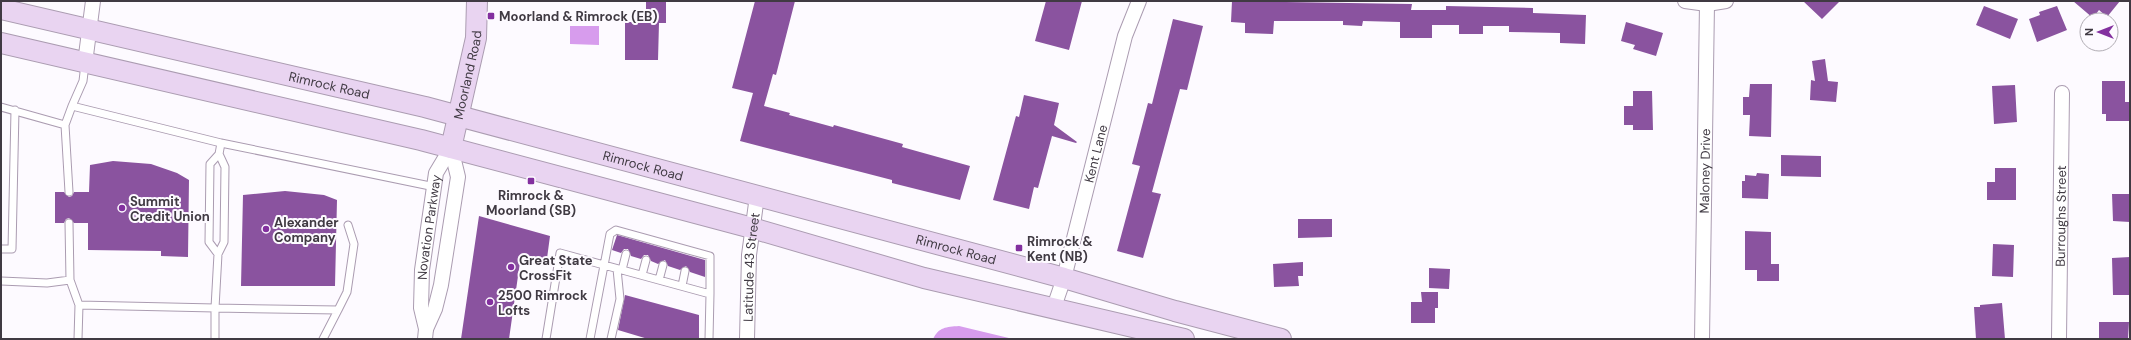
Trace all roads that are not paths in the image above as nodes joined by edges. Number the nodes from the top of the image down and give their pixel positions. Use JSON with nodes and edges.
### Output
{"nodes":[{"id":1,"x":93,"y":1,"type":"edge"},
{"id":2,"x":477,"y":1,"type":"edge"},
{"id":3,"x":1138,"y":1,"type":"edge"},
{"id":4,"x":1685,"y":1,"type":"edge"},
{"id":5,"x":1726,"y":1,"type":"edge"},
{"id":6,"x":1707,"y":4,"type":"junction"},
{"id":7,"x":1,"y":9,"type":"edge"},
{"id":8,"x":89,"y":31,"type":"junction"},
{"id":9,"x":1,"y":43,"type":"edge"},
{"id":10,"x":85,"y":63,"type":"junction"},
{"id":11,"x":2062,"y":93,"type":"dead end"},
{"id":12,"x":72,"y":106,"type":"junction"},
{"id":13,"x":1,"y":107,"type":"edge"},
{"id":14,"x":15,"y":110,"type":"junction"},
{"id":15,"x":458,"y":117,"type":"junction"},
{"id":16,"x":65,"y":125,"type":"junction"},
{"id":17,"x":221,"y":143,"type":"junction"},
{"id":18,"x":450,"y":148,"type":"junction"},
{"id":19,"x":219,"y":154,"type":"junction"},
{"id":20,"x":435,"y":187,"type":"junction"},
{"id":21,"x":69,"y":192,"type":"dead end"},
{"id":22,"x":757,"y":196,"type":"junction"},
{"id":23,"x":69,"y":223,"type":"dead end"},
{"id":24,"x":348,"y":225,"type":"dead end"},
{"id":25,"x":752,"y":228,"type":"junction"},
{"id":26,"x":1,"y":249,"type":"edge"},
{"id":27,"x":218,"y":254,"type":"junction"},
{"id":28,"x":626,"y":254,"type":"dead end"},
{"id":29,"x":646,"y":260,"type":"dead end"},
{"id":30,"x":603,"y":265,"type":"junction"},
{"id":31,"x":663,"y":265,"type":"dead end"},
{"id":32,"x":619,"y":269,"type":"junction"},
{"id":33,"x":685,"y":271,"type":"dead end"},
{"id":34,"x":642,"y":275,"type":"junction"},
{"id":35,"x":1064,"y":278,"type":"junction"},
{"id":36,"x":70,"y":280,"type":"junction"},
{"id":37,"x":659,"y":280,"type":"junction"},
{"id":38,"x":1,"y":281,"type":"edge"},
{"id":39,"x":682,"y":286,"type":"junction"},
{"id":40,"x":710,"y":294,"type":"junction"},
{"id":41,"x":79,"y":305,"type":"junction"},
{"id":42,"x":1054,"y":307,"type":"junction"},
{"id":43,"x":215,"y":308,"type":"junction"},
{"id":44,"x":338,"y":310,"type":"junction"},
{"id":45,"x":426,"y":334,"type":"edge"},
{"id":46,"x":78,"y":339,"type":"edge"},
{"id":47,"x":215,"y":339,"type":"edge"},
{"id":48,"x":323,"y":339,"type":"edge"},
{"id":49,"x":546,"y":339,"type":"edge"},
{"id":50,"x":590,"y":339,"type":"edge"},
{"id":51,"x":611,"y":339,"type":"edge"},
{"id":52,"x":709,"y":339,"type":"edge"},
{"id":53,"x":747,"y":339,"type":"edge"},
{"id":54,"x":1184,"y":339,"type":"edge"},
{"id":55,"x":1281,"y":339,"type":"edge"},
{"id":56,"x":1702,"y":339,"type":"edge"},
{"id":57,"x":2059,"y":339,"type":"edge"}],
"edges":[{"from":1,"to":8,"type":"street"},
{"from":2,"to":15,"type":"main road","name":"Moorland Road"},
{"from":3,"to":35,"type":"street","name":"Kent Lane"},
{"from":4,"to":6,"type":"street"},
{"from":5,"to":6,"type":"street"},
{"from":6,"to":56,"type":"street","name":"Maloney Drive"},
{"from":7,"to":8,"type":"main road","name":"Rimrock Road"},
{"from":8,"to":10,"type":"street"},
{"from":8,"to":15,"type":"main road","name":"Rimrock Road"},
{"from":9,"to":10,"type":"main road"},
{"from":10,"to":12,"type":"lane"},
{"from":10,"to":18,"type":"main road"},
{"from":11,"to":57,"type":"street","name":"Burroughs Street"},
{"from":12,"to":16,"type":"lane"},
{"from":12,"to":17,"type":"lane"},
{"from":13,"to":14,"type":"lane"},
{"from":14,"to":16,"type":"lane"},
{"from":14,"to":26,"type":"lane"},
{"from":15,"to":18,"type":"main road","name":"Moorland Road"},
{"from":15,"to":22,"type":"main road","name":"Rimrock Road"},
{"from":16,"to":21,"type":"lane"},
{"from":17,"to":19,"type":"lane"},
{"from":17,"to":20,"type":"lane"},
{"from":18,"to":20,"type":"street","name":"Novation Parkway"},
{"from":18,"to":25,"type":"main road"},
{"from":18,"to":45,"type":"street","name":"Novation Parkway"},
{"from":19,"to":27,"type":"lane"},
{"from":19,"to":27,"type":"lane"},
{"from":20,"to":45,"type":"street","name":"Novation Parkway"},
{"from":22,"to":25,"type":"street","name":"Latitude 43 Street"},
{"from":22,"to":35,"type":"main road","name":"Rimrock Road"},
{"from":23,"to":36,"type":"lane"},
{"from":24,"to":44,"type":"lane"},
{"from":25,"to":42,"type":"main road"},
{"from":25,"to":53,"type":"street","name":"Latitude 43 Street"},
{"from":27,"to":43,"type":"lane"},
{"from":28,"to":32,"type":"lane"},
{"from":29,"to":34,"type":"lane"},
{"from":30,"to":32,"type":"lane"},
{"from":30,"to":40,"type":"lane"},
{"from":30,"to":49,"type":"lane"},
{"from":30,"to":50,"type":"lane"},
{"from":31,"to":37,"type":"lane"},
{"from":32,"to":34,"type":"lane"},
{"from":32,"to":51,"type":"lane"},
{"from":33,"to":39,"type":"lane"},
{"from":34,"to":37,"type":"lane"},
{"from":35,"to":42,"type":"street","name":"Kent Lane"},
{"from":35,"to":55,"type":"main road","name":"Rimrock Road"},
{"from":36,"to":38,"type":"lane"},
{"from":36,"to":41,"type":"lane"},
{"from":37,"to":39,"type":"lane"},
{"from":39,"to":40,"type":"lane"},
{"from":40,"to":52,"type":"lane"},
{"from":41,"to":43,"type":"lane"},
{"from":41,"to":46,"type":"lane"},
{"from":42,"to":54,"type":"main road"},
{"from":43,"to":44,"type":"lane"},
{"from":43,"to":47,"type":"lane"},
{"from":44,"to":48,"type":"lane"}]}
